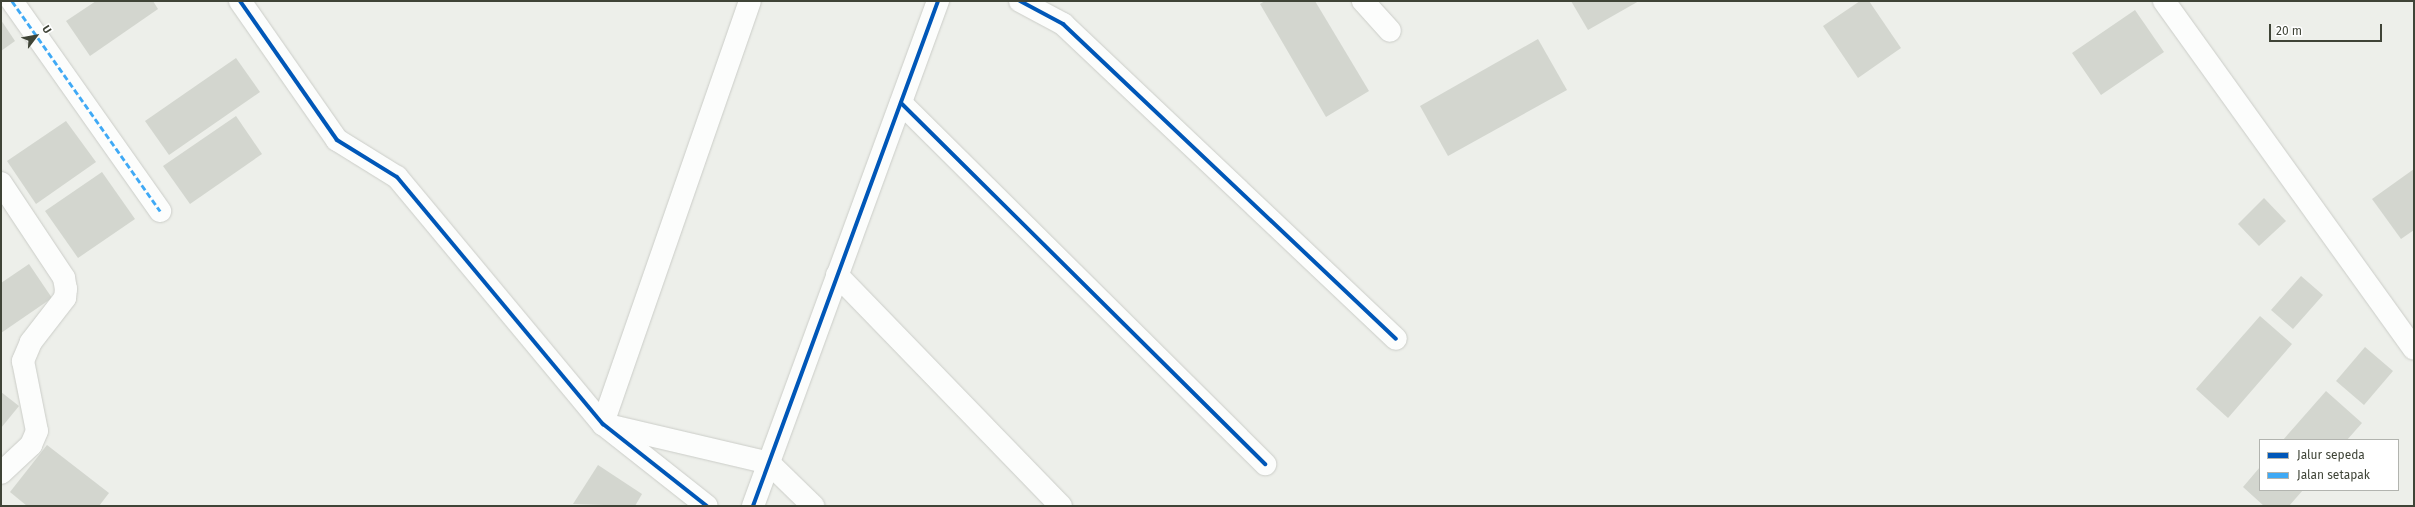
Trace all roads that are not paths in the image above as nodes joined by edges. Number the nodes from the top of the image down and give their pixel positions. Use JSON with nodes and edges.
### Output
{"nodes":[{"id":1,"x":12,"y":1,"type":"edge"},
{"id":2,"x":240,"y":1,"type":"edge"},
{"id":3,"x":750,"y":1,"type":"edge"},
{"id":4,"x":938,"y":1,"type":"edge"},
{"id":5,"x":1020,"y":1,"type":"edge"},
{"id":6,"x":1363,"y":1,"type":"edge"},
{"id":7,"x":2164,"y":1,"type":"edge"},
{"id":8,"x":1390,"y":31,"type":"dead end"},
{"id":9,"x":901,"y":103,"type":"junction"},
{"id":10,"x":1,"y":183,"type":"edge"},
{"id":11,"x":160,"y":211,"type":"dead end"},
{"id":12,"x":837,"y":275,"type":"junction"},
{"id":13,"x":1396,"y":339,"type":"dead end"},
{"id":14,"x":2414,"y":349,"type":"edge"},
{"id":15,"x":603,"y":424,"type":"junction"},
{"id":16,"x":769,"y":463,"type":"junction"},
{"id":17,"x":1266,"y":464,"type":"dead end"},
{"id":18,"x":1,"y":473,"type":"edge"},
{"id":19,"x":707,"y":506,"type":"edge"},
{"id":20,"x":753,"y":506,"type":"edge"},
{"id":21,"x":812,"y":506,"type":"edge"},
{"id":22,"x":1061,"y":506,"type":"edge"}],
"edges":[{"from":1,"to":11,"type":"street"},
{"from":2,"to":15,"type":"street"},
{"from":3,"to":15,"type":"street"},
{"from":4,"to":9,"type":"street"},
{"from":5,"to":13,"type":"street"},
{"from":6,"to":8,"type":"street"},
{"from":7,"to":14,"type":"street"},
{"from":9,"to":12,"type":"street"},
{"from":9,"to":17,"type":"street"},
{"from":10,"to":18,"type":"street"},
{"from":12,"to":16,"type":"street"},
{"from":12,"to":22,"type":"street"},
{"from":15,"to":16,"type":"street"},
{"from":15,"to":19,"type":"street"},
{"from":16,"to":20,"type":"street"},
{"from":16,"to":21,"type":"street"}]}
